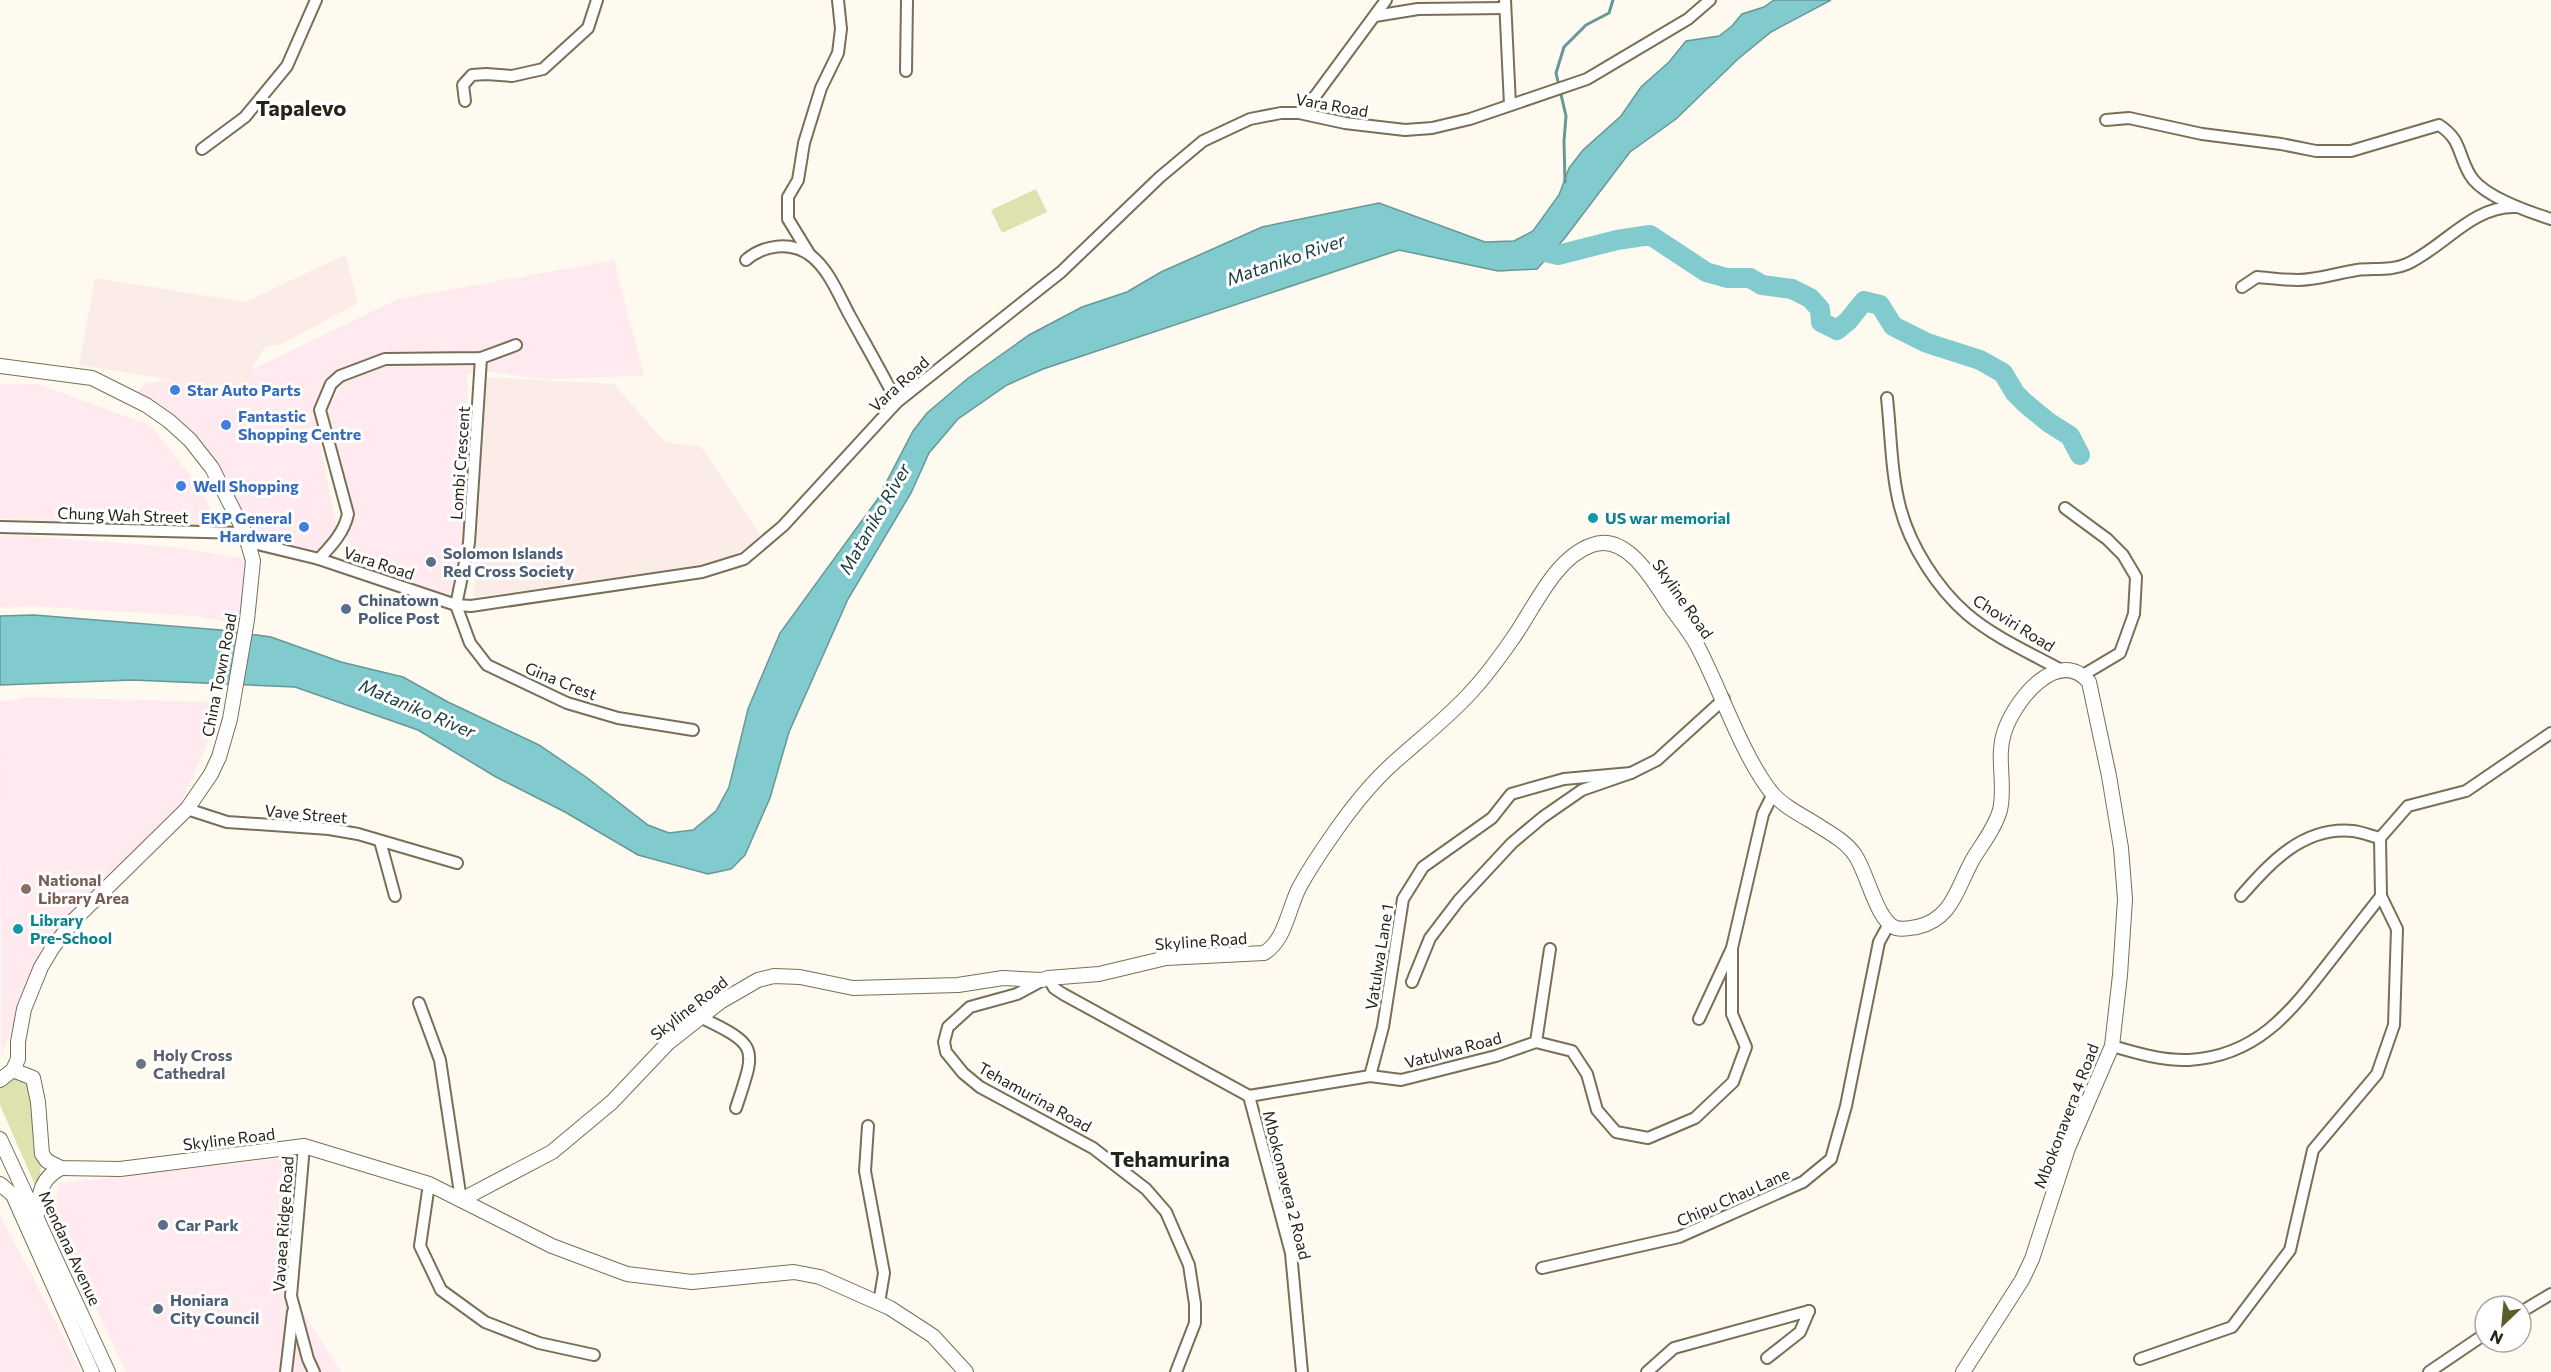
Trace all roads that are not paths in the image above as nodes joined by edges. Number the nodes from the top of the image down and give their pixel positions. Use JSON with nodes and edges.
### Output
{"nodes":[{"id":1,"x":316,"y":0,"type":"edge"},
{"id":2,"x":597,"y":0,"type":"edge"},
{"id":3,"x":838,"y":0,"type":"edge"},
{"id":4,"x":907,"y":0,"type":"edge"},
{"id":5,"x":1386,"y":0,"type":"edge"},
{"id":6,"x":1710,"y":0,"type":"edge"},
{"id":7,"x":1505,"y":4,"type":"edge"},
{"id":8,"x":1375,"y":16,"type":"junction"},
{"id":9,"x":906,"y":71,"type":"dead end"},
{"id":10,"x":465,"y":101,"type":"dead end"},
{"id":11,"x":1510,"y":105,"type":"junction"},
{"id":12,"x":1299,"y":113,"type":"junction"},
{"id":13,"x":2106,"y":120,"type":"dead end"},
{"id":14,"x":202,"y":149,"type":"dead end"},
{"id":15,"x":2516,"y":207,"type":"junction"},
{"id":16,"x":2551,"y":219,"type":"edge"},
{"id":17,"x":810,"y":255,"type":"junction"},
{"id":18,"x":746,"y":260,"type":"dead end"},
{"id":19,"x":2242,"y":287,"type":"dead end"},
{"id":20,"x":516,"y":345,"type":"dead end"},
{"id":21,"x":481,"y":357,"type":"junction"},
{"id":22,"x":0,"y":366,"type":"edge"},
{"id":23,"x":1887,"y":399,"type":"dead end"},
{"id":24,"x":897,"y":402,"type":"junction"},
{"id":25,"x":2065,"y":508,"type":"dead end"},
{"id":26,"x":0,"y":527,"type":"edge"},
{"id":27,"x":247,"y":538,"type":"junction"},
{"id":28,"x":319,"y":559,"type":"junction"},
{"id":29,"x":456,"y":605,"type":"junction"},
{"id":30,"x":2061,"y":670,"type":"junction"},
{"id":31,"x":2083,"y":675,"type":"junction"},
{"id":32,"x":1724,"y":699,"type":"junction"},
{"id":33,"x":693,"y":730,"type":"dead end"},
{"id":34,"x":2551,"y":733,"type":"edge"},
{"id":35,"x":1631,"y":773,"type":"junction"},
{"id":36,"x":1773,"y":794,"type":"junction"},
{"id":37,"x":188,"y":809,"type":"junction"},
{"id":38,"x":2380,"y":838,"type":"junction"},
{"id":39,"x":380,"y":841,"type":"junction"},
{"id":40,"x":457,"y":863,"type":"dead end"},
{"id":41,"x":395,"y":896,"type":"dead end"},
{"id":42,"x":2241,"y":896,"type":"dead end"},
{"id":43,"x":2381,"y":897,"type":"junction"},
{"id":44,"x":1889,"y":924,"type":"junction"},
{"id":45,"x":1732,"y":948,"type":"junction"},
{"id":46,"x":1550,"y":949,"type":"dead end"},
{"id":47,"x":1045,"y":979,"type":"junction"},
{"id":48,"x":1412,"y":982,"type":"dead end"},
{"id":49,"x":419,"y":1003,"type":"dead end"},
{"id":50,"x":700,"y":1017,"type":"junction"},
{"id":51,"x":1699,"y":1018,"type":"dead end"},
{"id":52,"x":1536,"y":1042,"type":"junction"},
{"id":53,"x":2112,"y":1046,"type":"junction"},
{"id":54,"x":7,"y":1072,"type":"edge"},
{"id":55,"x":1370,"y":1076,"type":"junction"},
{"id":56,"x":0,"y":1080,"type":"edge"},
{"id":57,"x":1249,"y":1096,"type":"junction"},
{"id":58,"x":736,"y":1108,"type":"dead end"},
{"id":59,"x":868,"y":1126,"type":"dead end"},
{"id":60,"x":0,"y":1139,"type":"edge"},
{"id":61,"x":304,"y":1146,"type":"junction"},
{"id":62,"x":61,"y":1168,"type":"junction"},
{"id":63,"x":0,"y":1184,"type":"edge"},
{"id":64,"x":429,"y":1184,"type":"junction"},
{"id":65,"x":460,"y":1200,"type":"junction"},
{"id":66,"x":37,"y":1215,"type":"junction"},
{"id":67,"x":1542,"y":1268,"type":"dead end"},
{"id":68,"x":2551,"y":1294,"type":"edge"},
{"id":69,"x":879,"y":1303,"type":"junction"},
{"id":70,"x":2533,"y":1305,"type":"edge"},
{"id":71,"x":294,"y":1308,"type":"junction"},
{"id":72,"x":2473,"y":1342,"type":"edge"},
{"id":73,"x":594,"y":1355,"type":"dead end"},
{"id":74,"x":1767,"y":1358,"type":"dead end"},
{"id":75,"x":2140,"y":1359,"type":"dead end"},
{"id":76,"x":92,"y":1372,"type":"edge"},
{"id":77,"x":108,"y":1372,"type":"edge"},
{"id":78,"x":286,"y":1372,"type":"edge"},
{"id":79,"x":314,"y":1372,"type":"edge"},
{"id":80,"x":966,"y":1372,"type":"edge"},
{"id":81,"x":1176,"y":1372,"type":"edge"},
{"id":82,"x":1302,"y":1372,"type":"edge"},
{"id":83,"x":1647,"y":1372,"type":"edge"},
{"id":84,"x":1963,"y":1372,"type":"edge"},
{"id":85,"x":2428,"y":1372,"type":"edge"}],
"edges":[{"from":1,"to":14,"type":"street"},
{"from":2,"to":10,"type":"street"},
{"from":3,"to":17,"type":"street"},
{"from":4,"to":9,"type":"street"},
{"from":5,"to":8,"type":"street"},
{"from":6,"to":11,"type":"street","name":"Vara Road"},
{"from":7,"to":8,"type":"street"},
{"from":7,"to":11,"type":"street"},
{"from":8,"to":12,"type":"street"},
{"from":11,"to":12,"type":"street","name":"Vara Road"},
{"from":12,"to":24,"type":"street","name":"Vara Road"},
{"from":13,"to":15,"type":"street"},
{"from":15,"to":16,"type":"street"},
{"from":15,"to":19,"type":"street"},
{"from":17,"to":18,"type":"street"},
{"from":17,"to":24,"type":"street"},
{"from":20,"to":21,"type":"street"},
{"from":21,"to":28,"type":"street"},
{"from":21,"to":29,"type":"street","name":"Lombi Crescent"},
{"from":22,"to":27,"type":"street","name":"China Town Road"},
{"from":23,"to":30,"type":"street","name":"Choviri Road"},
{"from":24,"to":29,"type":"street","name":"Vara Road"},
{"from":25,"to":31,"type":"street"},
{"from":26,"to":27,"type":"street","name":"Chung Wah Street"},
{"from":27,"to":28,"type":"street","name":"Vara Road"},
{"from":27,"to":37,"type":"street","name":"China Town Road"},
{"from":28,"to":29,"type":"street","name":"Vara Road"},
{"from":29,"to":33,"type":"street","name":"Gina Crest"},
{"from":30,"to":31,"type":"street"},
{"from":30,"to":44,"type":"street"},
{"from":31,"to":53,"type":"street","name":"Mbokonavera 4 Road"},
{"from":32,"to":35,"type":"street"},
{"from":32,"to":36,"type":"street","name":"Skyline Road"},
{"from":32,"to":47,"type":"street","name":"Skyline Road"},
{"from":34,"to":38,"type":"street"},
{"from":35,"to":48,"type":"street"},
{"from":35,"to":55,"type":"street","name":"Vatulwa Lane 1"},
{"from":36,"to":44,"type":"street","name":"Skyline Road"},
{"from":36,"to":45,"type":"street"},
{"from":37,"to":39,"type":"street","name":"Vave Street"},
{"from":37,"to":54,"type":"street","name":"China Town Road"},
{"from":38,"to":42,"type":"street"},
{"from":38,"to":43,"type":"street"},
{"from":39,"to":40,"type":"street","name":"Vave Street"},
{"from":39,"to":41,"type":"street"},
{"from":43,"to":53,"type":"street"},
{"from":43,"to":75,"type":"street"},
{"from":44,"to":67,"type":"street","name":"Chipu Chau Lane"},
{"from":45,"to":51,"type":"street"},
{"from":45,"to":52,"type":"street"},
{"from":46,"to":52,"type":"street"},
{"from":47,"to":50,"type":"street","name":"Skyline Road"},
{"from":47,"to":57,"type":"street","name":"Mbokonavera 2 Road"},
{"from":47,"to":81,"type":"street","name":"Tehamurina Road"},
{"from":49,"to":65,"type":"street"},
{"from":50,"to":58,"type":"street"},
{"from":50,"to":65,"type":"street","name":"Skyline Road"},
{"from":52,"to":55,"type":"street","name":"Vatulwa Road"},
{"from":53,"to":84,"type":"street","name":"Mbokonavera 4 Road"},
{"from":54,"to":56,"type":"street"},
{"from":54,"to":62,"type":"street"},
{"from":55,"to":57,"type":"street","name":"Vatulwa Road"},
{"from":57,"to":82,"type":"street","name":"Mbokonavera 2 Road"},
{"from":59,"to":69,"type":"street"},
{"from":60,"to":66,"type":"street","name":"Mendana Avenue"},
{"from":61,"to":62,"type":"street","name":"Skyline Road"},
{"from":61,"to":64,"type":"street","name":"Skyline Road"},
{"from":61,"to":71,"type":"street","name":"Vavaea Ridge Road"},
{"from":62,"to":66,"type":"street"},
{"from":63,"to":76,"type":"street","name":"Mendana Avenue"},
{"from":64,"to":65,"type":"street","name":"Skyline Road"},
{"from":64,"to":73,"type":"street"},
{"from":65,"to":69,"type":"street"},
{"from":66,"to":77,"type":"street","name":"Mendana Avenue"},
{"from":68,"to":70,"type":"street"},
{"from":69,"to":80,"type":"street"},
{"from":71,"to":78,"type":"street"},
{"from":71,"to":79,"type":"street","name":"Vavaea Ridge Road"},
{"from":72,"to":85,"type":"street"},
{"from":74,"to":83,"type":"street"}]}
